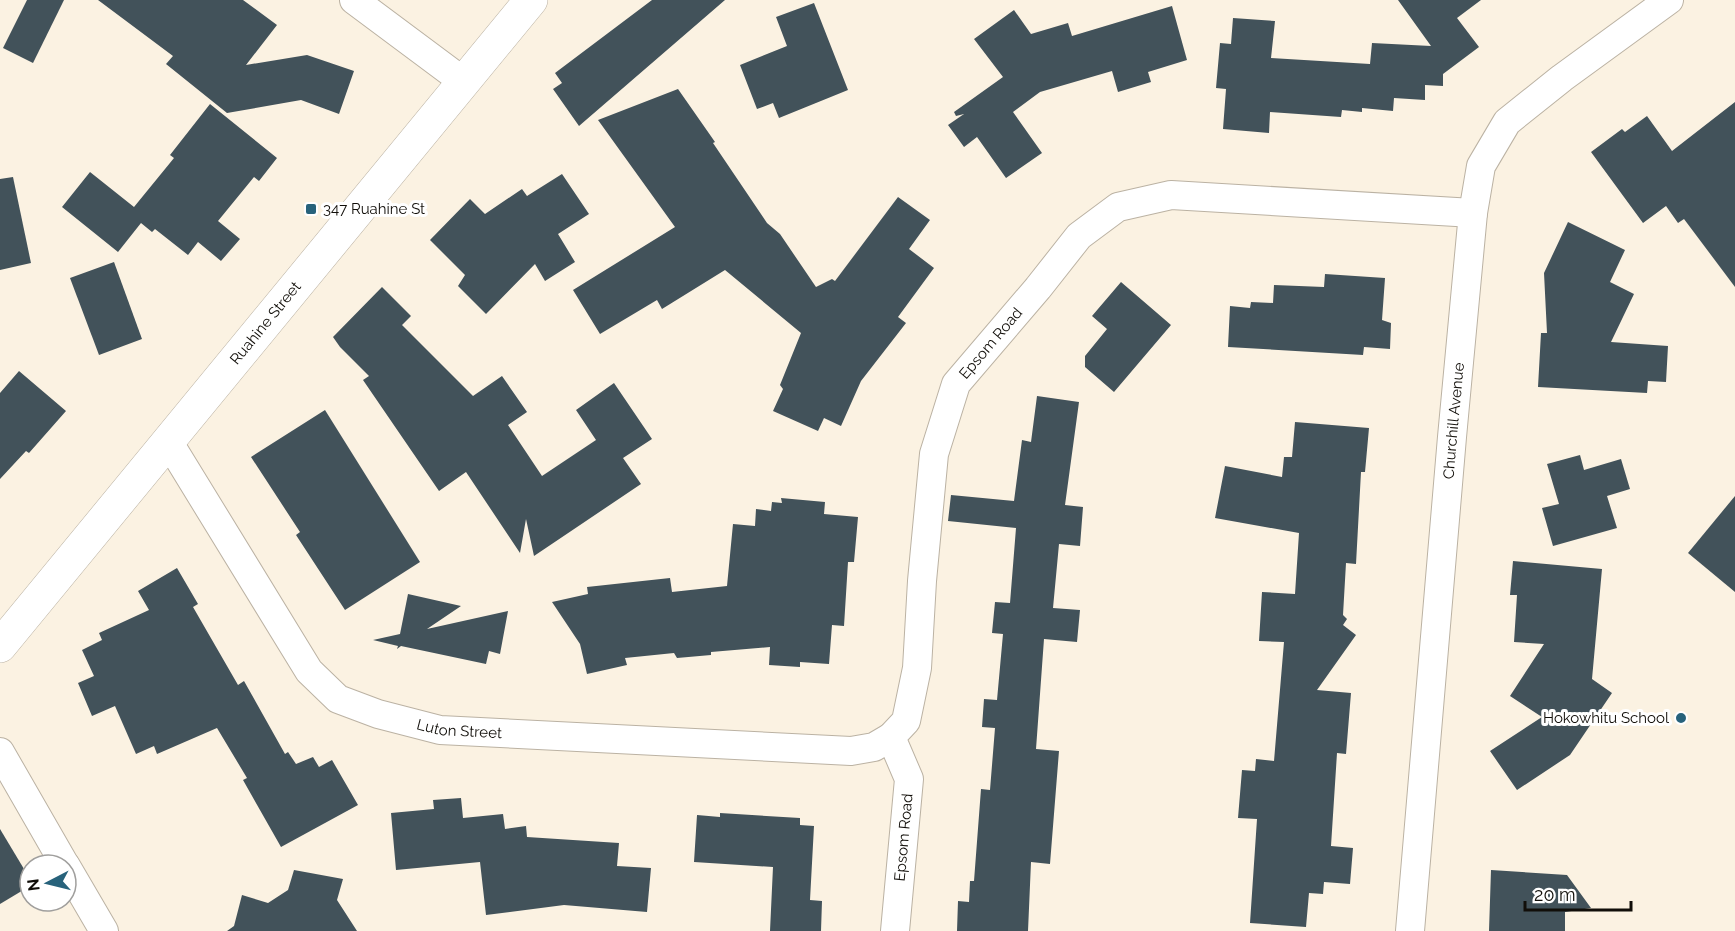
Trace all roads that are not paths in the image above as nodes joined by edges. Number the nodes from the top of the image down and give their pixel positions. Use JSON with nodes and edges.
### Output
{"nodes":[{"id":1,"x":354,"y":0,"type":"edge"},
{"id":2,"x":531,"y":0,"type":"edge"},
{"id":3,"x":1669,"y":0,"type":"edge"},
{"id":4,"x":464,"y":82,"type":"junction"},
{"id":5,"x":1473,"y":213,"type":"junction"},
{"id":6,"x":168,"y":441,"type":"junction"},
{"id":7,"x":0,"y":646,"type":"edge"},
{"id":8,"x":891,"y":737,"type":"junction"},
{"id":9,"x":0,"y":752,"type":"edge"},
{"id":10,"x":58,"y":853,"type":"edge"},
{"id":11,"x":78,"y":887,"type":"edge"},
{"id":12,"x":104,"y":931,"type":"edge"},
{"id":13,"x":895,"y":931,"type":"edge"},
{"id":14,"x":1410,"y":931,"type":"edge"}],
"edges":[{"from":1,"to":4,"type":"street"},
{"from":2,"to":4,"type":"street","name":"Ruahine Street"},
{"from":3,"to":5,"type":"street","name":"Churchill Avenue"},
{"from":4,"to":6,"type":"street","name":"Ruahine Street"},
{"from":5,"to":8,"type":"street","name":"Epsom Road"},
{"from":5,"to":14,"type":"street","name":"Churchill Avenue"},
{"from":6,"to":7,"type":"street","name":"Ruahine Street"},
{"from":6,"to":8,"type":"street","name":"Luton Street"},
{"from":8,"to":13,"type":"street","name":"Epsom Road"},
{"from":9,"to":10,"type":"street"},
{"from":11,"to":12,"type":"street"}]}
